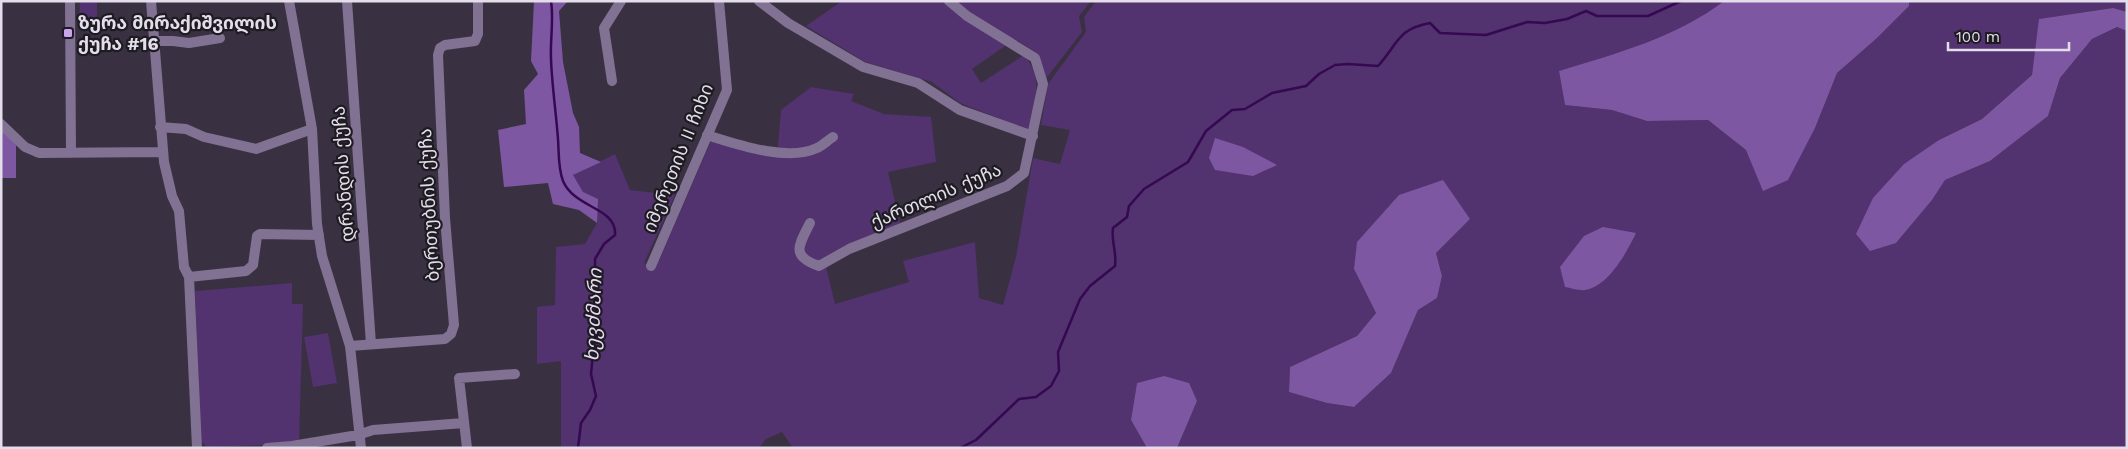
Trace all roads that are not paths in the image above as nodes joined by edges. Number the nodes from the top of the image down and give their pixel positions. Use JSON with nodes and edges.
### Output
{"nodes":[{"id":1,"x":70,"y":1,"type":"edge"},
{"id":2,"x":151,"y":1,"type":"edge"},
{"id":3,"x":289,"y":1,"type":"edge"},
{"id":4,"x":347,"y":1,"type":"edge"},
{"id":5,"x":478,"y":1,"type":"edge"},
{"id":6,"x":621,"y":1,"type":"edge"},
{"id":7,"x":720,"y":1,"type":"edge"},
{"id":8,"x":759,"y":1,"type":"edge"},
{"id":9,"x":949,"y":1,"type":"edge"},
{"id":10,"x":220,"y":38,"type":"dead end"},
{"id":11,"x":154,"y":41,"type":"junction"},
{"id":12,"x":612,"y":81,"type":"dead end"},
{"id":13,"x":1,"y":124,"type":"edge"},
{"id":14,"x":160,"y":126,"type":"junction"},
{"id":15,"x":312,"y":129,"type":"junction"},
{"id":16,"x":707,"y":135,"type":"junction"},
{"id":17,"x":1033,"y":136,"type":"junction"},
{"id":18,"x":833,"y":137,"type":"dead end"},
{"id":19,"x":162,"y":152,"type":"junction"},
{"id":20,"x":71,"y":153,"type":"junction"},
{"id":21,"x":810,"y":223,"type":"dead end"},
{"id":22,"x":319,"y":235,"type":"junction"},
{"id":23,"x":650,"y":266,"type":"dead end"},
{"id":24,"x":189,"y":277,"type":"junction"},
{"id":25,"x":371,"y":344,"type":"junction"},
{"id":26,"x":350,"y":346,"type":"junction"},
{"id":27,"x":514,"y":374,"type":"dead end"},
{"id":28,"x":464,"y":423,"type":"junction"},
{"id":29,"x":358,"y":435,"type":"junction"},
{"id":30,"x":197,"y":448,"type":"edge"},
{"id":31,"x":267,"y":448,"type":"edge"},
{"id":32,"x":361,"y":448,"type":"edge"},
{"id":33,"x":467,"y":448,"type":"edge"}],
"edges":[{"from":1,"to":20,"type":"street"},
{"from":2,"to":11,"type":"street"},
{"from":3,"to":15,"type":"street"},
{"from":4,"to":25,"type":"street","name":"დრანდის ქუჩა"},
{"from":5,"to":25,"type":"street","name":"ბერთუბნის ქუჩა"},
{"from":6,"to":12,"type":"street"},
{"from":7,"to":16,"type":"street","name":"იმერეთის II ჩიხი"},
{"from":8,"to":17,"type":"street"},
{"from":9,"to":17,"type":"street","name":"ქართლის ქუჩა"},
{"from":10,"to":11,"type":"street"},
{"from":11,"to":14,"type":"street"},
{"from":13,"to":20,"type":"street"},
{"from":14,"to":15,"type":"street"},
{"from":14,"to":19,"type":"street"},
{"from":15,"to":22,"type":"street"},
{"from":16,"to":18,"type":"street"},
{"from":16,"to":23,"type":"street","name":"იმერეთის II ჩიხი"},
{"from":17,"to":21,"type":"street","name":"ქართლის ქუჩა"},
{"from":19,"to":20,"type":"street"},
{"from":19,"to":24,"type":"street"},
{"from":22,"to":24,"type":"street"},
{"from":22,"to":26,"type":"street"},
{"from":24,"to":30,"type":"street"},
{"from":25,"to":26,"type":"street","name":"ბერთუბნის ქუჩა"},
{"from":26,"to":29,"type":"street"},
{"from":27,"to":28,"type":"street"},
{"from":28,"to":29,"type":"street"},
{"from":28,"to":33,"type":"street"},
{"from":29,"to":31,"type":"street"},
{"from":29,"to":32,"type":"street"}]}
